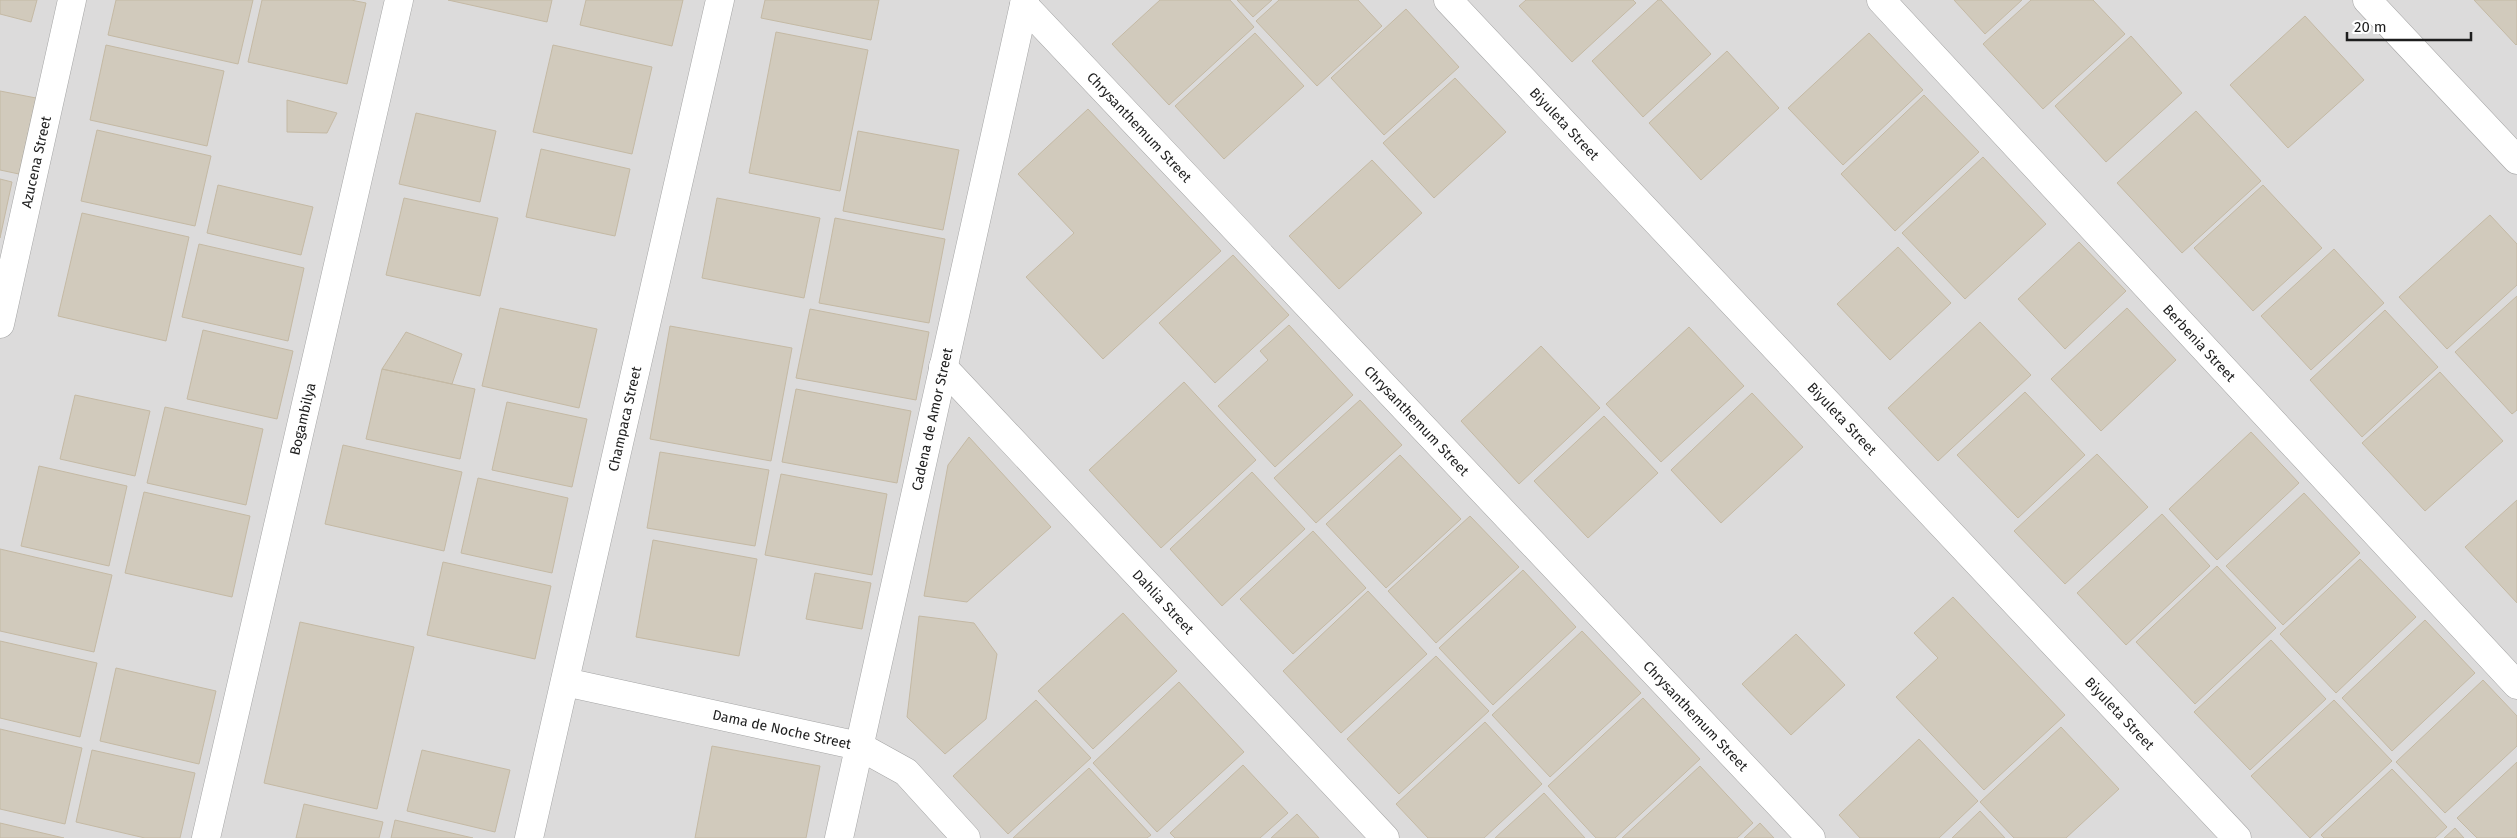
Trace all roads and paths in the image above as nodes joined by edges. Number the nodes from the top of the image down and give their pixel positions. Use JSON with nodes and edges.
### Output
{"nodes":[{"id":1,"x":72,"y":0,"type":"edge"},
{"id":2,"x":399,"y":0,"type":"edge"},
{"id":3,"x":720,"y":0,"type":"edge"},
{"id":4,"x":1448,"y":0,"type":"edge"},
{"id":5,"x":1881,"y":0,"type":"edge"},
{"id":6,"x":2367,"y":0,"type":"edge"},
{"id":7,"x":1024,"y":2,"type":"edge"},
{"id":8,"x":2517,"y":160,"type":"edge"},
{"id":9,"x":0,"y":324,"type":"edge"},
{"id":10,"x":943,"y":367,"type":"junction"},
{"id":11,"x":565,"y":682,"type":"junction"},
{"id":12,"x":2517,"y":685,"type":"edge"},
{"id":13,"x":859,"y":746,"type":"junction"},
{"id":14,"x":206,"y":838,"type":"edge"},
{"id":15,"x":529,"y":838,"type":"edge"},
{"id":16,"x":839,"y":838,"type":"edge"},
{"id":17,"x":966,"y":838,"type":"edge"},
{"id":18,"x":1385,"y":838,"type":"edge"},
{"id":19,"x":1811,"y":838,"type":"edge"},
{"id":20,"x":2237,"y":838,"type":"edge"}],
"edges":[{"from":1,"to":9,"type":"street","name":"Azucena Street"},
{"from":2,"to":14,"type":"street","name":"Bogambilya"},
{"from":3,"to":11,"type":"street","name":"Champaca Street"},
{"from":4,"to":20,"type":"street","name":"Biyuleta Street"},
{"from":5,"to":12,"type":"street","name":"Berbenia Street"},
{"from":6,"to":8,"type":"street"},
{"from":7,"to":10,"type":"street","name":"Cadena de Amor Street"},
{"from":7,"to":19,"type":"street","name":"Chrysanthemum Street"},
{"from":10,"to":13,"type":"street","name":"Cadena de Amor Street"},
{"from":10,"to":18,"type":"street","name":"Dahlia Street"},
{"from":11,"to":13,"type":"street","name":"Dama de Noche Street"},
{"from":11,"to":15,"type":"street","name":"Champaca Street"},
{"from":13,"to":16,"type":"street","name":"Cadena de Amor Street"},
{"from":13,"to":17,"type":"street","name":"Dama de Noche Street"}]}
